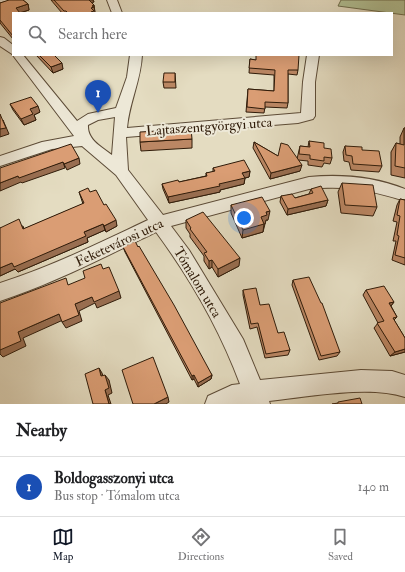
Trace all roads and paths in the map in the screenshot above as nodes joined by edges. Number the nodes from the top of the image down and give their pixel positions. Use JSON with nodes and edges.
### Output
{"nodes":[{"id":1,"x":6,"y":0,"type":"edge"},
{"id":2,"x":112,"y":0,"type":"edge"},
{"id":3,"x":0,"y":2,"type":"edge"},
{"id":4,"x":117,"y":12,"type":"edge"},
{"id":5,"x":0,"y":40,"type":"edge"},
{"id":6,"x":12,"y":50,"type":"edge"},
{"id":7,"x":18,"y":56,"type":"edge"},
{"id":8,"x":136,"y":56,"type":"edge"},
{"id":9,"x":312,"y":56,"type":"edge"},
{"id":10,"x":122,"y":112,"type":"junction"},
{"id":11,"x":120,"y":133,"type":"junction"},
{"id":12,"x":85,"y":141,"type":"junction"},
{"id":13,"x":0,"y":162,"type":"edge"},
{"id":14,"x":121,"y":171,"type":"junction"},
{"id":15,"x":405,"y":195,"type":"edge"},
{"id":16,"x":160,"y":222,"type":"junction"},
{"id":17,"x":0,"y":292,"type":"edge"},
{"id":18,"x":405,"y":386,"type":"edge"},
{"id":19,"x":257,"y":398,"type":"edge"},
{"id":20,"x":216,"y":404,"type":"edge"}],
"edges":[{"from":1,"to":3,"type":"street"},
{"from":2,"to":4,"type":"street"},
{"from":5,"to":6,"type":"street"},
{"from":7,"to":12,"type":"street","name":"Tómalom utca"},
{"from":8,"to":10,"type":"street","name":"Tómalom utca"},
{"from":9,"to":11,"type":"street","name":"Lajtaszentgyörgyi utca"},
{"from":10,"to":11,"type":"street","name":"Tómalom utca"},
{"from":10,"to":12,"type":"street"},
{"from":11,"to":14,"type":"street","name":"Tómalom utca"},
{"from":12,"to":13,"type":"street"},
{"from":12,"to":14,"type":"street","name":"Tómalom utca"},
{"from":14,"to":16,"type":"street","name":"Tómalom utca"},
{"from":15,"to":16,"type":"street","name":"Feketevárosi utca"},
{"from":16,"to":17,"type":"street","name":"Feketevárosi utca"},
{"from":16,"to":19,"type":"street","name":"Tómalom utca"},
{"from":18,"to":19,"type":"street"},
{"from":19,"to":20,"type":"street"}]}
